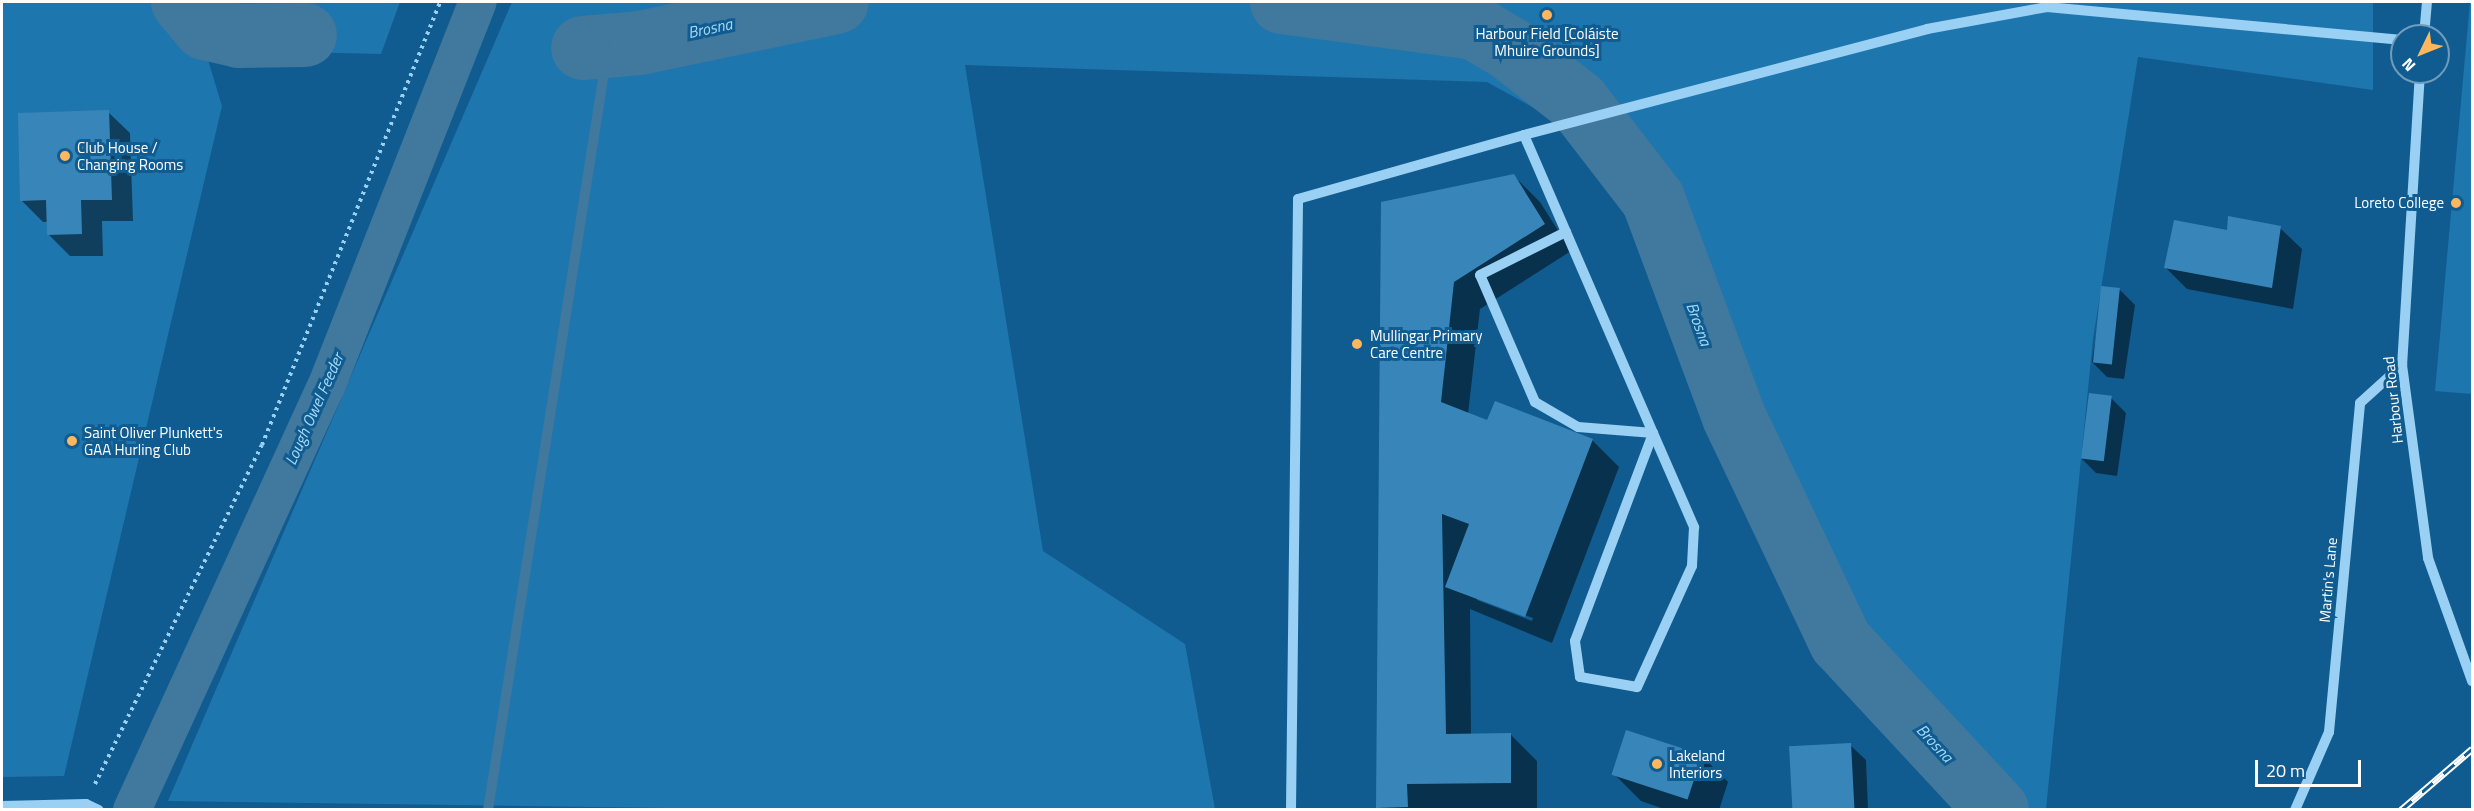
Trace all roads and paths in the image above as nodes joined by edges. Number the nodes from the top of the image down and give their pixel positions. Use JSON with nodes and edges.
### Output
{"nodes":[{"id":1,"x":440,"y":2,"type":"edge"},
{"id":2,"x":2427,"y":2,"type":"edge"},
{"id":3,"x":2425,"y":24,"type":"edge"},
{"id":4,"x":2390,"y":39,"type":"edge"},
{"id":5,"x":2419,"y":84,"type":"edge"},
{"id":6,"x":1524,"y":135,"type":"junction"},
{"id":7,"x":1566,"y":232,"type":"junction"},
{"id":8,"x":2402,"y":365,"type":"junction"},
{"id":9,"x":1653,"y":434,"type":"junction"},
{"id":10,"x":2470,"y":677,"type":"edge"},
{"id":11,"x":86,"y":804,"type":"junction"},
{"id":12,"x":2,"y":806,"type":"edge"},
{"id":13,"x":99,"y":810,"type":"edge"},
{"id":14,"x":1291,"y":810,"type":"edge"},
{"id":15,"x":2295,"y":810,"type":"edge"}],
"edges":[{"from":1,"to":11,"type":"path"},
{"from":2,"to":3,"type":"street"},
{"from":4,"to":6,"type":"street"},
{"from":5,"to":8,"type":"street","name":"Harbour Road"},
{"from":6,"to":7,"type":"street"},
{"from":6,"to":14,"type":"street"},
{"from":7,"to":9,"type":"street"},
{"from":7,"to":9,"type":"street"},
{"from":8,"to":10,"type":"street","name":"Harbour Road"},
{"from":8,"to":15,"type":"street","name":"Martin's Lane"},
{"from":9,"to":9,"type":"street"},
{"from":11,"to":12,"type":"street"},
{"from":11,"to":13,"type":"street"}]}
